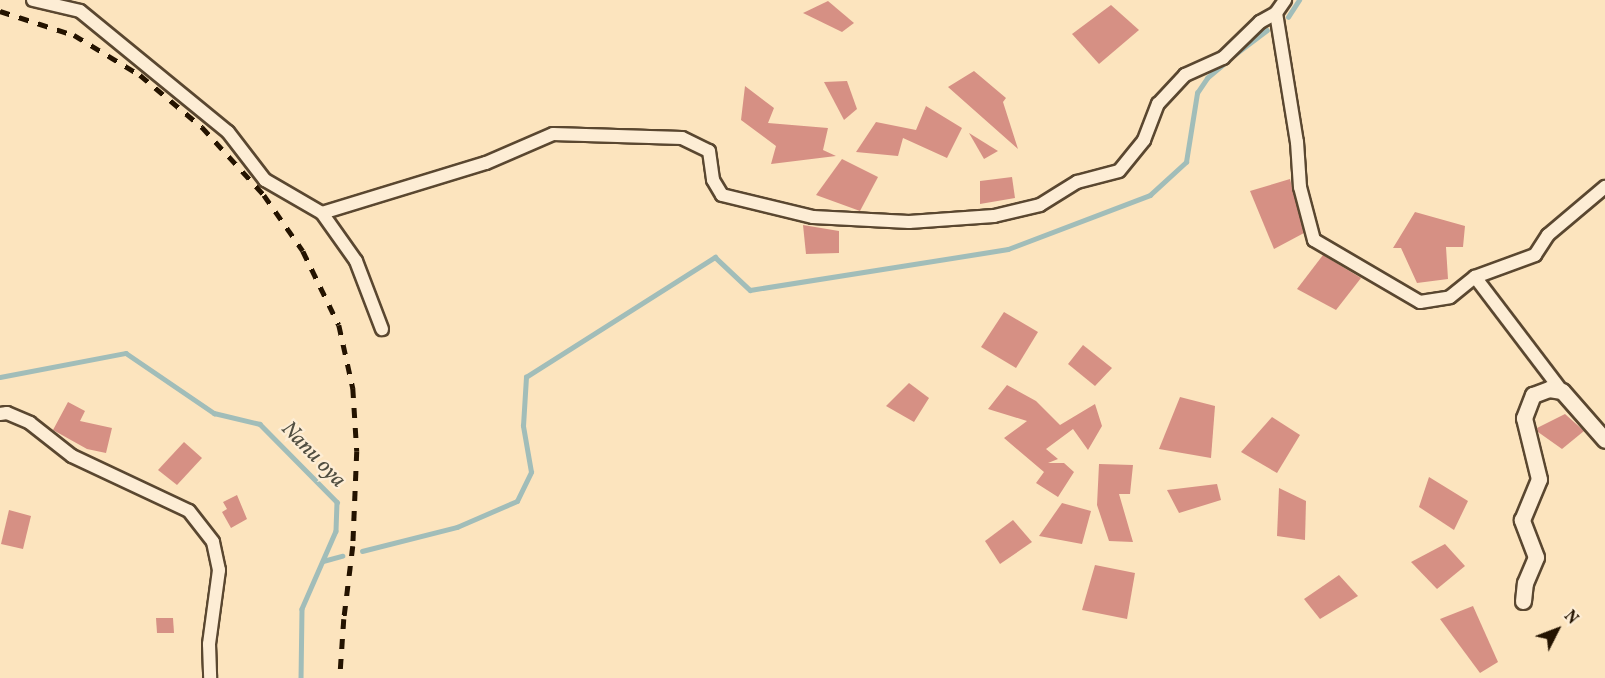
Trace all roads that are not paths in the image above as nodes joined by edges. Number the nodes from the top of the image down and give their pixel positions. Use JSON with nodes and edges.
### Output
{"nodes":[{"id":1,"x":33,"y":0,"type":"edge"},
{"id":2,"x":1285,"y":0,"type":"edge"},
{"id":3,"x":80,"y":6,"type":"edge"},
{"id":4,"x":1276,"y":13,"type":"junction"},
{"id":5,"x":1605,"y":187,"type":"edge"},
{"id":6,"x":322,"y":213,"type":"junction"},
{"id":7,"x":1475,"y":277,"type":"junction"},
{"id":8,"x":382,"y":329,"type":"dead end"},
{"id":9,"x":1562,"y":391,"type":"junction"},
{"id":10,"x":0,"y":414,"type":"edge"},
{"id":11,"x":1605,"y":440,"type":"edge"},
{"id":12,"x":1522,"y":601,"type":"dead end"},
{"id":13,"x":210,"y":678,"type":"edge"}],
"edges":[{"from":1,"to":3,"type":"street"},
{"from":2,"to":4,"type":"street"},
{"from":3,"to":6,"type":"street"},
{"from":4,"to":6,"type":"street"},
{"from":4,"to":7,"type":"street"},
{"from":5,"to":7,"type":"street"},
{"from":6,"to":8,"type":"street"},
{"from":7,"to":9,"type":"street"},
{"from":9,"to":11,"type":"street"},
{"from":9,"to":12,"type":"street"},
{"from":10,"to":13,"type":"street"}]}
